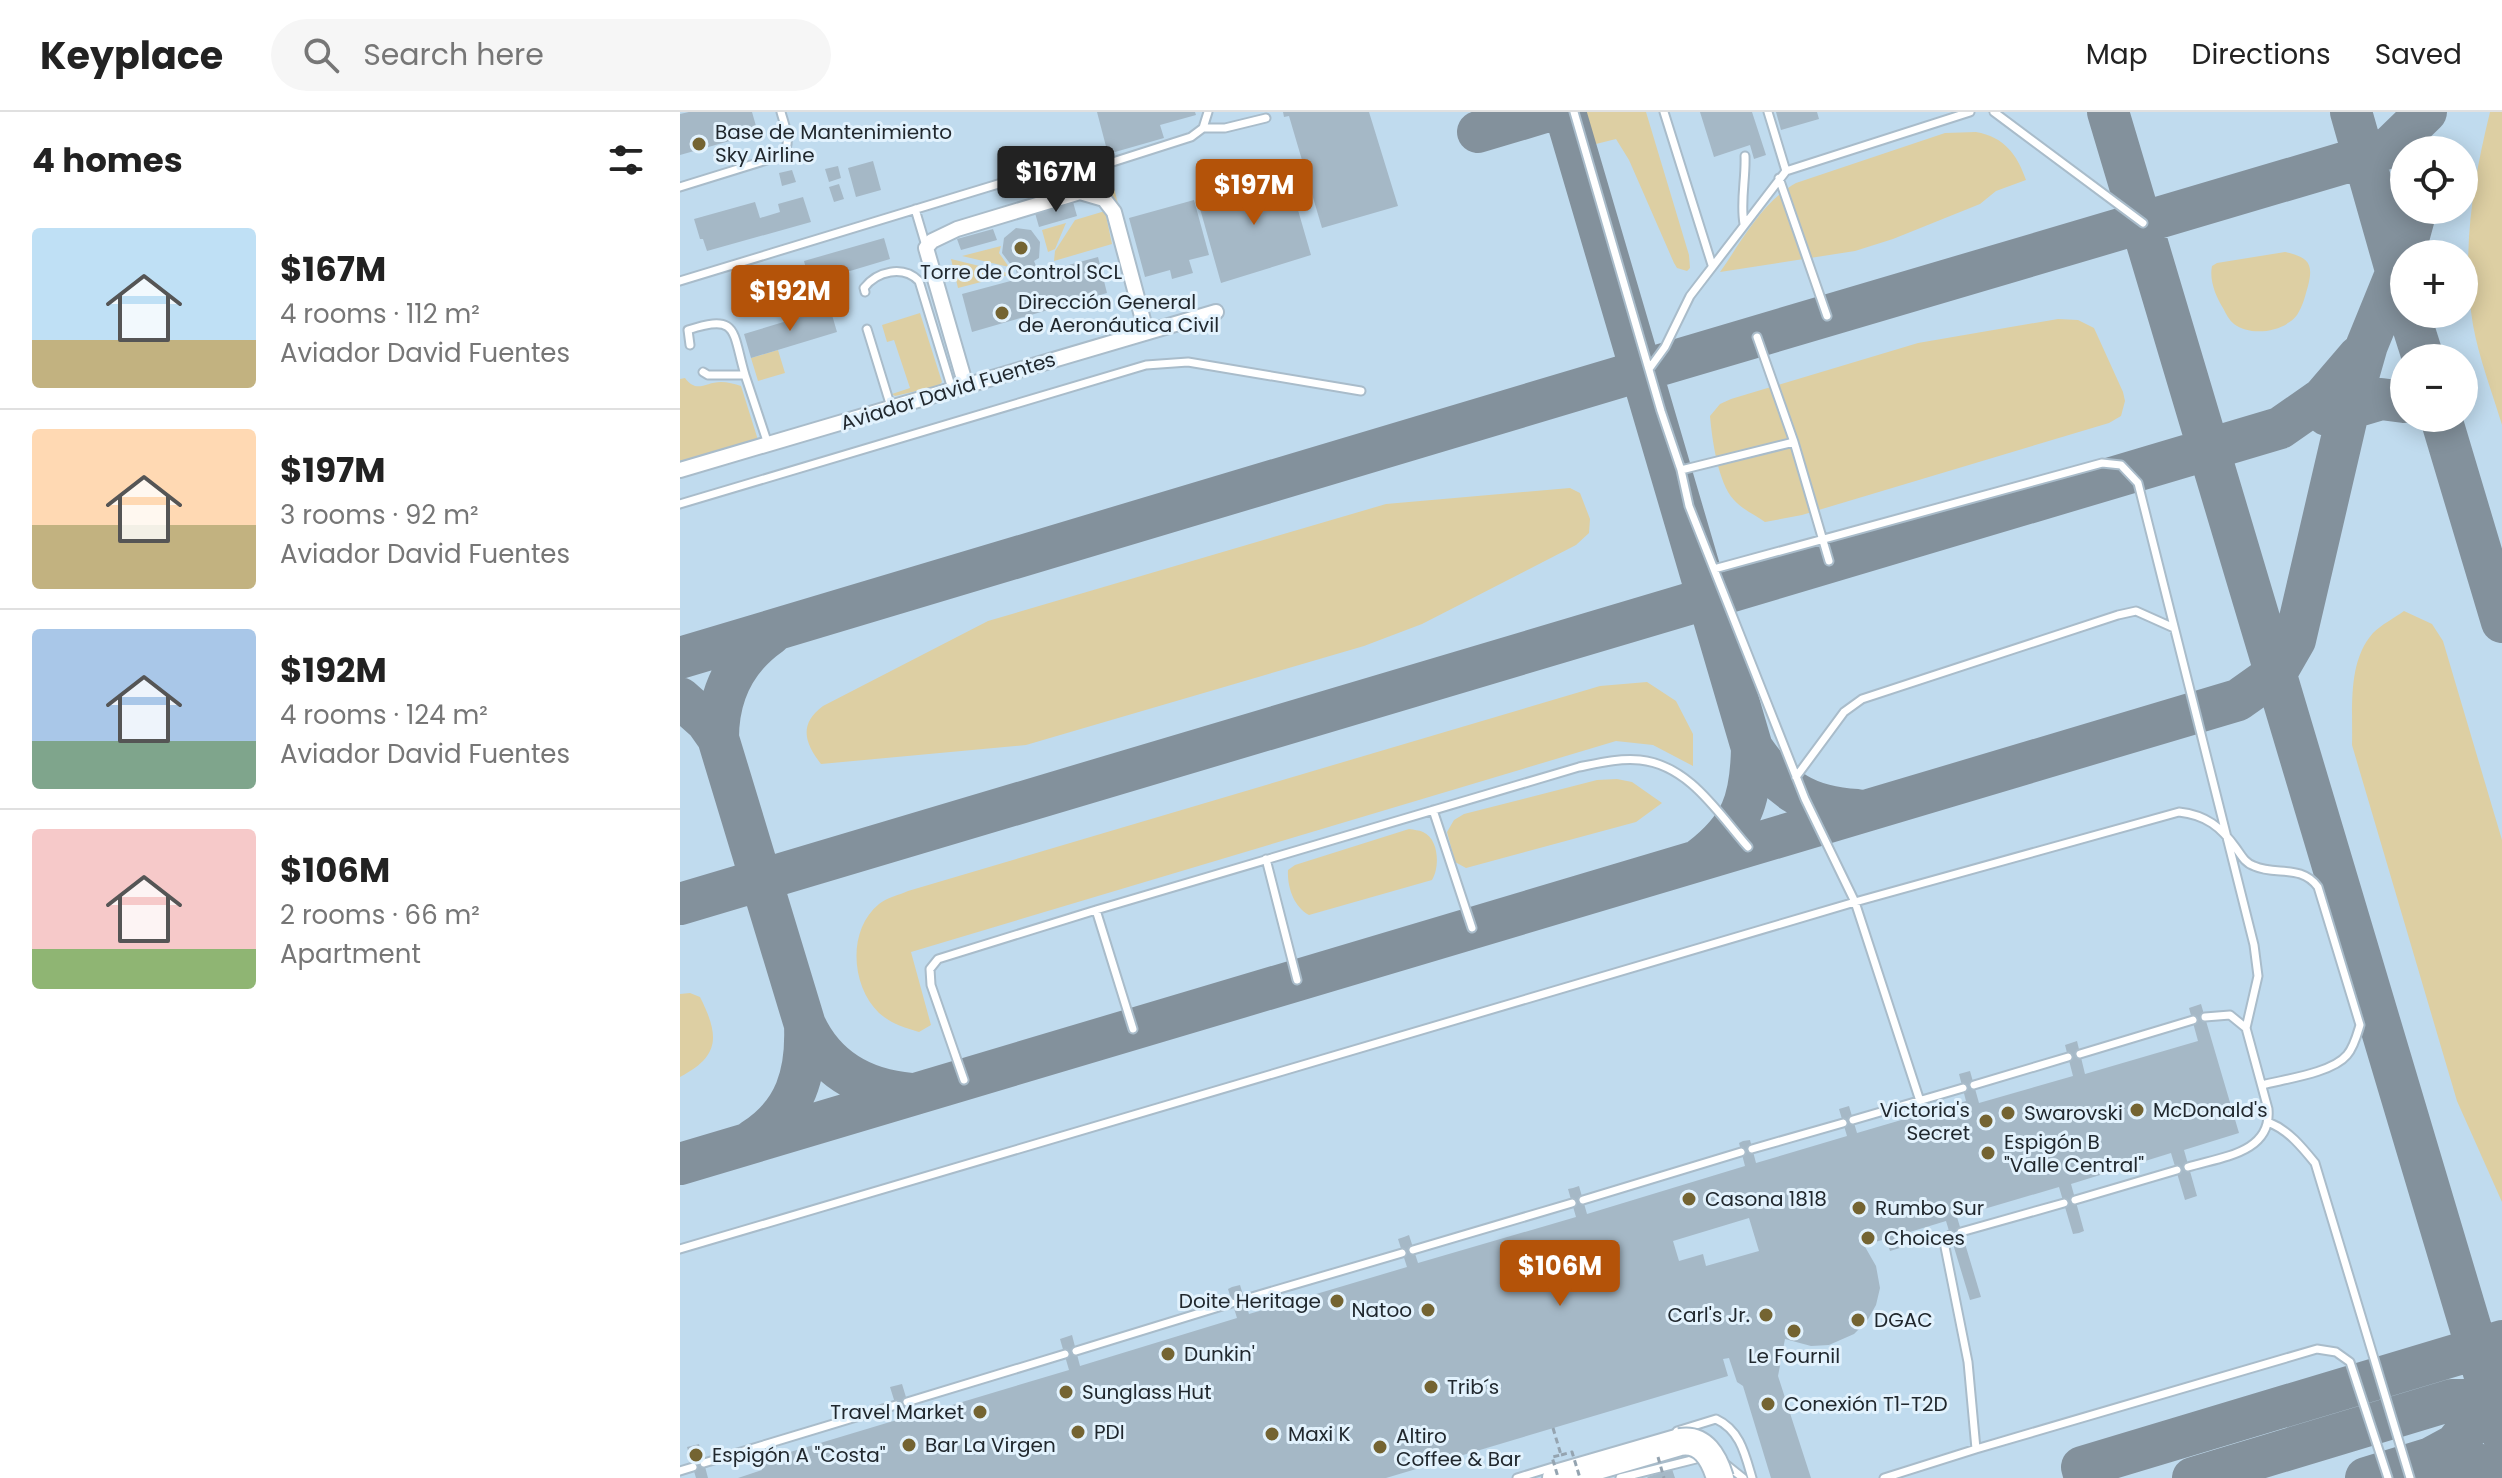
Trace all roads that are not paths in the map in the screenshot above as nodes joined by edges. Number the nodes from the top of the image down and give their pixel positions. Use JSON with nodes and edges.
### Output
{"nodes":[{"id":1,"x":781,"y":112,"type":"edge"},
{"id":2,"x":1208,"y":112,"type":"edge"},
{"id":3,"x":1574,"y":112,"type":"edge"},
{"id":4,"x":1664,"y":112,"type":"edge"},
{"id":5,"x":1768,"y":112,"type":"edge"},
{"id":6,"x":1970,"y":112,"type":"edge"},
{"id":7,"x":1994,"y":112,"type":"edge"},
{"id":8,"x":1266,"y":118,"type":"dead end"},
{"id":9,"x":1203,"y":128,"type":"junction"},
{"id":10,"x":1745,"y":156,"type":"dead end"},
{"id":11,"x":1786,"y":171,"type":"junction"},
{"id":12,"x":1779,"y":178,"type":"junction"},
{"id":13,"x":680,"y":187,"type":"edge"},
{"id":14,"x":915,"y":209,"type":"junction"},
{"id":15,"x":919,"y":222,"type":"junction"},
{"id":16,"x":2143,"y":223,"type":"dead end"},
{"id":17,"x":1744,"y":224,"type":"junction"},
{"id":18,"x":940,"y":236,"type":"junction"},
{"id":19,"x":926,"y":248,"type":"junction"},
{"id":20,"x":1712,"y":265,"type":"junction"},
{"id":21,"x":680,"y":281,"type":"edge"},
{"id":22,"x":865,"y":292,"type":"dead end"},
{"id":23,"x":1216,"y":312,"type":"dead end"},
{"id":24,"x":1827,"y":316,"type":"dead end"},
{"id":25,"x":867,"y":329,"type":"dead end"},
{"id":26,"x":1146,"y":331,"type":"junction"},
{"id":27,"x":1757,"y":337,"type":"dead end"},
{"id":28,"x":690,"y":345,"type":"dead end"},
{"id":29,"x":1649,"y":369,"type":"junction"},
{"id":30,"x":703,"y":372,"type":"dead end"},
{"id":31,"x":745,"y":375,"type":"junction"},
{"id":32,"x":959,"y":388,"type":"junction"},
{"id":33,"x":1361,"y":391,"type":"dead end"},
{"id":34,"x":892,"y":408,"type":"junction"},
{"id":35,"x":1794,"y":442,"type":"junction"},
{"id":36,"x":768,"y":444,"type":"junction"},
{"id":37,"x":680,"y":470,"type":"edge"},
{"id":38,"x":1681,"y":470,"type":"junction"},
{"id":39,"x":680,"y":504,"type":"edge"},
{"id":40,"x":1825,"y":541,"type":"junction"},
{"id":41,"x":1829,"y":561,"type":"dead end"},
{"id":42,"x":1714,"y":569,"type":"junction"},
{"id":43,"x":2174,"y":628,"type":"junction"},
{"id":44,"x":1796,"y":777,"type":"junction"},
{"id":45,"x":1433,"y":810,"type":"junction"},
{"id":46,"x":2225,"y":833,"type":"junction"},
{"id":47,"x":1748,"y":847,"type":"dead end"},
{"id":48,"x":1266,"y":859,"type":"junction"},
{"id":49,"x":1855,"y":902,"type":"junction"},
{"id":50,"x":1096,"y":910,"type":"junction"},
{"id":51,"x":1472,"y":928,"type":"dead end"},
{"id":52,"x":1297,"y":980,"type":"dead end"},
{"id":53,"x":2205,"y":1017,"type":"dead end"},
{"id":54,"x":2193,"y":1020,"type":"dead end"},
{"id":55,"x":2246,"y":1028,"type":"junction"},
{"id":56,"x":1133,"y":1029,"type":"dead end"},
{"id":57,"x":2080,"y":1054,"type":"dead end"},
{"id":58,"x":2068,"y":1057,"type":"dead end"},
{"id":59,"x":964,"y":1080,"type":"dead end"},
{"id":60,"x":1974,"y":1085,"type":"dead end"},
{"id":61,"x":2262,"y":1085,"type":"junction"},
{"id":62,"x":1963,"y":1088,"type":"dead end"},
{"id":63,"x":1920,"y":1101,"type":"junction"},
{"id":64,"x":1853,"y":1120,"type":"dead end"},
{"id":65,"x":1843,"y":1123,"type":"dead end"},
{"id":66,"x":2270,"y":1123,"type":"junction"},
{"id":67,"x":1752,"y":1149,"type":"dead end"},
{"id":68,"x":1741,"y":1152,"type":"dead end"},
{"id":69,"x":2188,"y":1167,"type":"dead end"},
{"id":70,"x":2177,"y":1170,"type":"dead end"},
{"id":71,"x":1583,"y":1200,"type":"dead end"},
{"id":72,"x":2075,"y":1200,"type":"dead end"},
{"id":73,"x":1572,"y":1203,"type":"dead end"},
{"id":74,"x":2064,"y":1203,"type":"dead end"},
{"id":75,"x":1961,"y":1232,"type":"dead end"},
{"id":76,"x":1950,"y":1235,"type":"dead end"},
{"id":77,"x":680,"y":1249,"type":"edge"},
{"id":78,"x":1413,"y":1250,"type":"dead end"},
{"id":79,"x":1402,"y":1253,"type":"dead end"},
{"id":80,"x":1245,"y":1299,"type":"dead end"},
{"id":81,"x":1232,"y":1303,"type":"dead end"},
{"id":82,"x":1076,"y":1351,"type":"dead end"},
{"id":83,"x":1065,"y":1354,"type":"dead end"},
{"id":84,"x":907,"y":1402,"type":"dead end"},
{"id":85,"x":896,"y":1405,"type":"dead end"},
{"id":86,"x":1672,"y":1433,"type":"dead end"},
{"id":87,"x":1976,"y":1449,"type":"junction"},
{"id":88,"x":704,"y":1463,"type":"dead end"},
{"id":89,"x":693,"y":1467,"type":"dead end"},
{"id":90,"x":1567,"y":1470,"type":"edge"},
{"id":91,"x":680,"y":1471,"type":"edge"},
{"id":92,"x":1517,"y":1478,"type":"edge"},
{"id":93,"x":1620,"y":1478,"type":"edge"},
{"id":94,"x":1720,"y":1478,"type":"edge"},
{"id":95,"x":1743,"y":1478,"type":"edge"},
{"id":96,"x":1752,"y":1478,"type":"edge"},
{"id":97,"x":1884,"y":1478,"type":"edge"},
{"id":98,"x":2388,"y":1478,"type":"edge"},
{"id":99,"x":2410,"y":1478,"type":"edge"}],
"edges":[{"from":1,"to":13,"type":"lane"},
{"from":2,"to":9,"type":"lane"},
{"from":3,"to":29,"type":"lane"},
{"from":4,"to":20,"type":"lane"},
{"from":5,"to":11,"type":"lane"},
{"from":6,"to":11,"type":"lane"},
{"from":7,"to":16,"type":"lane"},
{"from":8,"to":9,"type":"lane"},
{"from":9,"to":14,"type":"lane"},
{"from":10,"to":17,"type":"lane"},
{"from":11,"to":12,"type":"lane"},
{"from":12,"to":17,"type":"lane"},
{"from":12,"to":24,"type":"lane"},
{"from":14,"to":15,"type":"lane"},
{"from":14,"to":21,"type":"lane"},
{"from":15,"to":18,"type":"lane"},
{"from":15,"to":19,"type":"lane"},
{"from":17,"to":20,"type":"lane"},
{"from":18,"to":19,"type":"street"},
{"from":18,"to":26,"type":"street"},
{"from":19,"to":32,"type":"street"},
{"from":20,"to":29,"type":"lane"},
{"from":22,"to":32,"type":"lane"},
{"from":23,"to":26,"type":"street","name":"Aviador David Fuentes"},
{"from":25,"to":34,"type":"lane"},
{"from":26,"to":32,"type":"street","name":"Aviador David Fuentes"},
{"from":27,"to":35,"type":"lane"},
{"from":28,"to":31,"type":"lane"},
{"from":29,"to":38,"type":"lane"},
{"from":30,"to":31,"type":"lane"},
{"from":31,"to":36,"type":"lane"},
{"from":32,"to":34,"type":"street","name":"Aviador David Fuentes"},
{"from":33,"to":39,"type":"lane"},
{"from":34,"to":36,"type":"street","name":"Aviador David Fuentes"},
{"from":35,"to":38,"type":"lane"},
{"from":35,"to":40,"type":"lane"},
{"from":36,"to":37,"type":"street","name":"Aviador David Fuentes"},
{"from":38,"to":42,"type":"lane"},
{"from":40,"to":41,"type":"lane"},
{"from":40,"to":42,"type":"lane"},
{"from":40,"to":43,"type":"lane"},
{"from":42,"to":44,"type":"lane"},
{"from":43,"to":44,"type":"lane"},
{"from":43,"to":46,"type":"lane"},
{"from":44,"to":49,"type":"lane"},
{"from":45,"to":47,"type":"lane"},
{"from":45,"to":48,"type":"lane"},
{"from":45,"to":51,"type":"lane"},
{"from":46,"to":49,"type":"lane"},
{"from":46,"to":55,"type":"lane"},
{"from":46,"to":61,"type":"lane"},
{"from":48,"to":50,"type":"lane"},
{"from":48,"to":52,"type":"lane"},
{"from":49,"to":63,"type":"lane"},
{"from":49,"to":77,"type":"lane"},
{"from":50,"to":56,"type":"lane"},
{"from":50,"to":59,"type":"lane"},
{"from":53,"to":55,"type":"lane"},
{"from":54,"to":57,"type":"lane"},
{"from":55,"to":61,"type":"lane"},
{"from":58,"to":60,"type":"lane"},
{"from":61,"to":66,"type":"lane"},
{"from":62,"to":63,"type":"lane"},
{"from":63,"to":64,"type":"lane"},
{"from":65,"to":67,"type":"lane"},
{"from":66,"to":69,"type":"lane"},
{"from":66,"to":99,"type":"lane"},
{"from":68,"to":71,"type":"lane"},
{"from":70,"to":72,"type":"lane"},
{"from":73,"to":78,"type":"lane"},
{"from":74,"to":75,"type":"lane"},
{"from":76,"to":87,"type":"lane"},
{"from":79,"to":80,"type":"lane"},
{"from":81,"to":82,"type":"lane"},
{"from":83,"to":84,"type":"lane"},
{"from":85,"to":88,"type":"lane"},
{"from":86,"to":96,"type":"lane"},
{"from":87,"to":97,"type":"lane"},
{"from":87,"to":98,"type":"lane"},
{"from":89,"to":91,"type":"lane"},
{"from":90,"to":92,"type":"lane"},
{"from":90,"to":94,"type":"highway","bridge":true},
{"from":93,"to":95,"type":"lane"}]}
